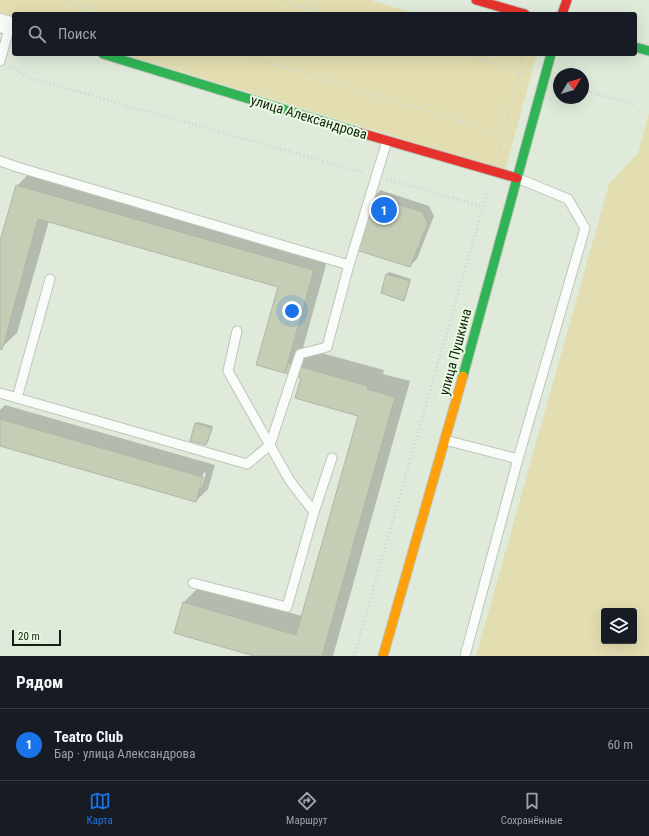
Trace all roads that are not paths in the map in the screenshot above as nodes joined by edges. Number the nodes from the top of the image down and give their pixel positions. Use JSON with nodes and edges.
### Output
{"nodes":[{"id":1,"x":476,"y":0,"type":"edge"},
{"id":2,"x":566,"y":0,"type":"edge"},
{"id":3,"x":518,"y":12,"type":"edge"},
{"id":4,"x":563,"y":12,"type":"edge"},
{"id":5,"x":8,"y":25,"type":"edge"},
{"id":6,"x":637,"y":48,"type":"edge"},
{"id":7,"x":649,"y":52,"type":"edge"},
{"id":8,"x":110,"y":56,"type":"edge"},
{"id":9,"x":550,"y":56,"type":"edge"},
{"id":10,"x":3,"y":64,"type":"edge"},
{"id":11,"x":387,"y":141,"type":"junction"},
{"id":12,"x":0,"y":161,"type":"edge"},
{"id":13,"x":517,"y":178,"type":"junction"},
{"id":14,"x":349,"y":265,"type":"junction"},
{"id":15,"x":50,"y":279,"type":"dead end"},
{"id":16,"x":237,"y":331,"type":"dead end"},
{"id":17,"x":0,"y":393,"type":"edge"},
{"id":18,"x":16,"y":398,"type":"junction"},
{"id":19,"x":445,"y":440,"type":"junction"},
{"id":20,"x":270,"y":445,"type":"junction"},
{"id":21,"x":332,"y":458,"type":"dead end"},
{"id":22,"x":518,"y":459,"type":"junction"},
{"id":23,"x":314,"y":512,"type":"junction"},
{"id":24,"x":193,"y":584,"type":"dead end"},
{"id":25,"x":383,"y":656,"type":"edge"},
{"id":26,"x":465,"y":656,"type":"edge"}],
"edges":[{"from":1,"to":3,"type":"street"},
{"from":2,"to":4,"type":"street"},
{"from":5,"to":10,"type":"lane"},
{"from":6,"to":7,"type":"street"},
{"from":8,"to":11,"type":"street","name":"улица Александрова"},
{"from":9,"to":13,"type":"street","name":"улица Пушкина"},
{"from":11,"to":13,"type":"street","name":"улица Александрова"},
{"from":11,"to":14,"type":"lane"},
{"from":12,"to":14,"type":"lane"},
{"from":13,"to":19,"type":"street","name":"улица Пушкина"},
{"from":13,"to":22,"type":"lane"},
{"from":14,"to":20,"type":"lane"},
{"from":15,"to":18,"type":"lane"},
{"from":16,"to":20,"type":"lane"},
{"from":17,"to":18,"type":"lane"},
{"from":18,"to":20,"type":"lane"},
{"from":19,"to":22,"type":"lane"},
{"from":19,"to":25,"type":"street","name":"улица Пушкина"},
{"from":20,"to":23,"type":"lane"},
{"from":21,"to":23,"type":"lane"},
{"from":22,"to":26,"type":"lane"},
{"from":23,"to":24,"type":"lane"}]}
